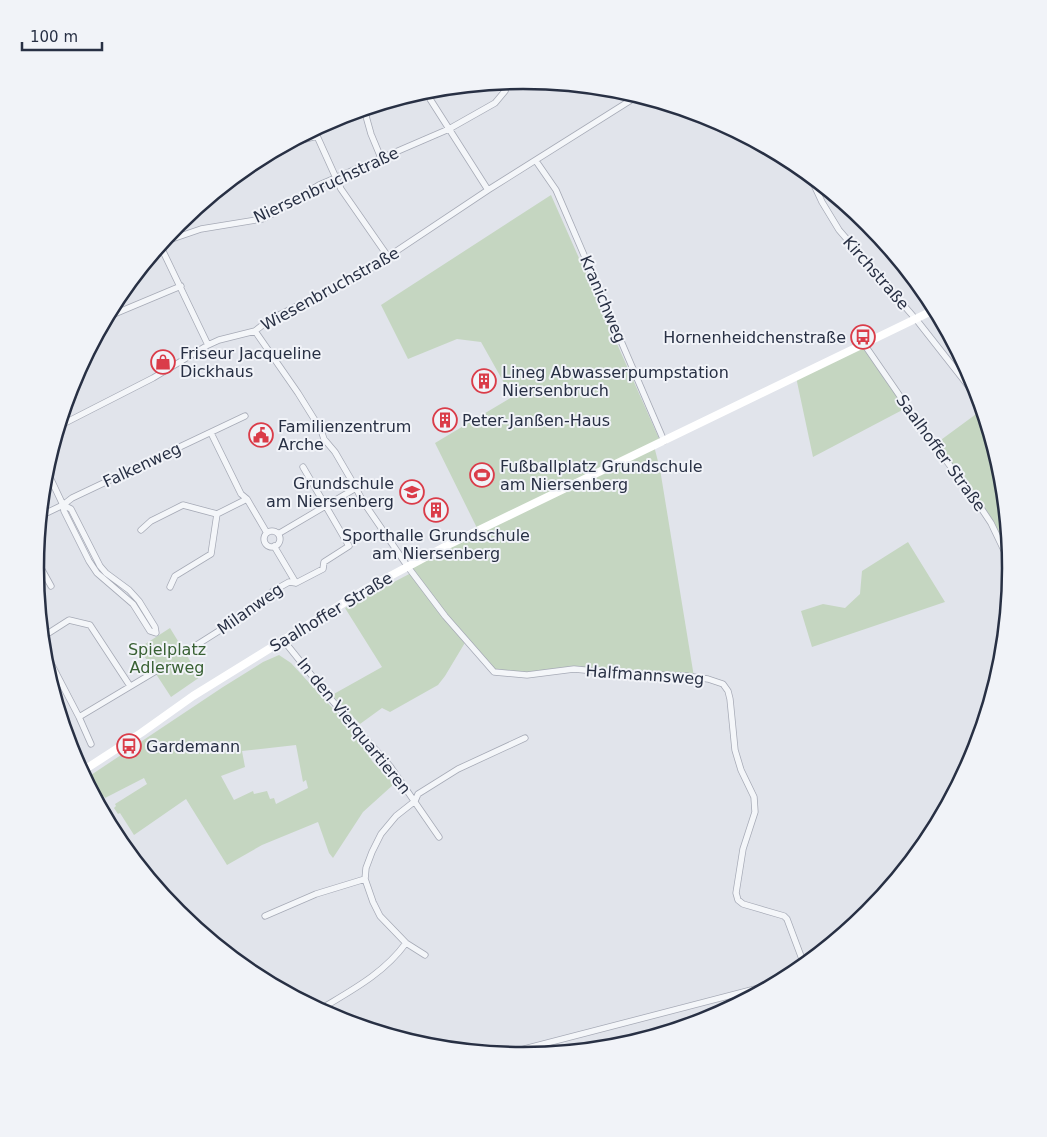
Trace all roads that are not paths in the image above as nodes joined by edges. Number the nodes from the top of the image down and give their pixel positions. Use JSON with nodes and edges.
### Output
{"nodes":[{"id":1,"x":505,"y":91,"type":"dead end"},
{"id":2,"x":431,"y":98,"type":"edge"},
{"id":3,"x":630,"y":101,"type":"edge"},
{"id":4,"x":366,"y":115,"type":"edge"},
{"id":5,"x":449,"y":129,"type":"junction"},
{"id":6,"x":317,"y":136,"type":"joint"},
{"id":7,"x":313,"y":137,"type":"edge"},
{"id":8,"x":381,"y":158,"type":"junction"},
{"id":9,"x":536,"y":161,"type":"junction"},
{"id":10,"x":335,"y":178,"type":"junction"},
{"id":11,"x":815,"y":187,"type":"edge"},
{"id":12,"x":488,"y":190,"type":"junction"},
{"id":13,"x":176,"y":238,"type":"edge"},
{"id":14,"x":165,"y":250,"type":"edge"},
{"id":15,"x":388,"y":258,"type":"junction"},
{"id":16,"x":181,"y":286,"type":"junction"},
{"id":17,"x":119,"y":312,"type":"edge"},
{"id":18,"x":929,"y":313,"type":"edge"},
{"id":19,"x":915,"y":319,"type":"junction"},
{"id":20,"x":254,"y":331,"type":"junction"},
{"id":21,"x":864,"y":344,"type":"junction"},
{"id":22,"x":208,"y":345,"type":"junction"},
{"id":23,"x":966,"y":384,"type":"edge"},
{"id":24,"x":246,"y":416,"type":"dead end"},
{"id":25,"x":67,"y":422,"type":"edge"},
{"id":26,"x":211,"y":433,"type":"junction"},
{"id":27,"x":664,"y":441,"type":"junction"},
{"id":28,"x":303,"y":467,"type":"dead end"},
{"id":29,"x":52,"y":481,"type":"edge"},
{"id":30,"x":356,"y":488,"type":"junction"},
{"id":31,"x":247,"y":499,"type":"junction"},
{"id":32,"x":64,"y":504,"type":"junction"},
{"id":33,"x":325,"y":506,"type":"junction"},
{"id":34,"x":47,"y":512,"type":"edge"},
{"id":35,"x":217,"y":514,"type":"junction"},
{"id":36,"x":141,"y":530,"type":"dead end"},
{"id":37,"x":267,"y":533,"type":"junction"},
{"id":38,"x":278,"y":534,"type":"junction"},
{"id":39,"x":274,"y":546,"type":"junction"},
{"id":40,"x":1002,"y":547,"type":"edge"},
{"id":41,"x":408,"y":567,"type":"junction"},
{"id":42,"x":44,"y":575,"type":"edge"},
{"id":43,"x":296,"y":583,"type":"junction"},
{"id":44,"x":51,"y":586,"type":"dead end"},
{"id":45,"x":170,"y":587,"type":"dead end"},
{"id":46,"x":48,"y":631,"type":"edge"},
{"id":47,"x":284,"y":641,"type":"junction"},
{"id":48,"x":184,"y":653,"type":"dead end"},
{"id":49,"x":55,"y":670,"type":"edge"},
{"id":50,"x":156,"y":670,"type":"dead end"},
{"id":51,"x":130,"y":686,"type":"junction"},
{"id":52,"x":79,"y":717,"type":"junction"},
{"id":53,"x":525,"y":738,"type":"dead end"},
{"id":54,"x":92,"y":744,"type":"dead end"},
{"id":55,"x":87,"y":768,"type":"edge"},
{"id":56,"x":415,"y":801,"type":"junction"},
{"id":57,"x":439,"y":838,"type":"dead end"},
{"id":58,"x":365,"y":879,"type":"junction"},
{"id":59,"x":265,"y":916,"type":"dead end"},
{"id":60,"x":406,"y":943,"type":"junction"},
{"id":61,"x":426,"y":955,"type":"dead end"},
{"id":62,"x":802,"y":959,"type":"edge"},
{"id":63,"x":753,"y":990,"type":"edge"},
{"id":64,"x":326,"y":1006,"type":"edge"},
{"id":65,"x":529,"y":1048,"type":"edge"}],
"edges":[{"from":1,"to":5,"type":"street","name":"Niersenbruchstraße"},
{"from":2,"to":5,"type":"street"},
{"from":3,"to":9,"type":"street","name":"Wiesenbruchstraße"},
{"from":4,"to":8,"type":"street"},
{"from":5,"to":8,"type":"street","name":"Niersenbruchstraße"},
{"from":5,"to":12,"type":"street"},
{"from":6,"to":7,"type":"street"},
{"from":6,"to":10,"type":"street"},
{"from":8,"to":10,"type":"street","name":"Niersenbruchstraße"},
{"from":9,"to":12,"type":"street","name":"Wiesenbruchstraße"},
{"from":9,"to":27,"type":"street","name":"Kranichweg"},
{"from":10,"to":13,"type":"street","name":"Niersenbruchstraße"},
{"from":10,"to":15,"type":"street"},
{"from":11,"to":19,"type":"street","name":"Kirchstraße"},
{"from":12,"to":15,"type":"street","name":"Wiesenbruchstraße"},
{"from":14,"to":16,"type":"street"},
{"from":15,"to":20,"type":"street","name":"Wiesenbruchstraße"},
{"from":16,"to":17,"type":"street"},
{"from":16,"to":22,"type":"street"},
{"from":18,"to":19,"type":"main road","name":"Saalhoffer Straße"},
{"from":19,"to":21,"type":"main road","name":"Saalhoffer Straße"},
{"from":19,"to":23,"type":"street"},
{"from":20,"to":22,"type":"street","name":"Wiesenbruchstraße"},
{"from":20,"to":30,"type":"street"},
{"from":21,"to":27,"type":"main road","name":"Saalhoffer Straße"},
{"from":21,"to":40,"type":"street","name":"Saalhoffer Straße"},
{"from":22,"to":25,"type":"street","name":"Wiesenbruchstraße"},
{"from":24,"to":26,"type":"street","name":"Falkenweg"},
{"from":26,"to":31,"type":"street"},
{"from":26,"to":32,"type":"street","name":"Falkenweg"},
{"from":27,"to":41,"type":"main road","name":"Saalhoffer Straße"},
{"from":28,"to":33,"type":"street"},
{"from":29,"to":32,"type":"street"},
{"from":30,"to":33,"type":"street"},
{"from":30,"to":41,"type":"street"},
{"from":31,"to":35,"type":"street"},
{"from":31,"to":37,"type":"street"},
{"from":32,"to":32,"type":"street"},
{"from":32,"to":34,"type":"street","name":"Falkenweg"},
{"from":33,"to":38,"type":"street"},
{"from":33,"to":43,"type":"street","name":"Milanweg"},
{"from":35,"to":36,"type":"street"},
{"from":35,"to":45,"type":"street"},
{"from":37,"to":38,"type":"street"},
{"from":37,"to":39,"type":"street"},
{"from":38,"to":39,"type":"street"},
{"from":39,"to":43,"type":"street"},
{"from":41,"to":47,"type":"main road","name":"Saalhoffer Straße"},
{"from":41,"to":62,"type":"street","name":"Halfmannsweg"},
{"from":42,"to":44,"type":"street"},
{"from":43,"to":48,"type":"street","name":"Milanweg"},
{"from":46,"to":51,"type":"street"},
{"from":47,"to":55,"type":"main road","name":"Saalhoffer Straße"},
{"from":47,"to":56,"type":"street","name":"In den Vierquartieren"},
{"from":49,"to":52,"type":"street"},
{"from":50,"to":51,"type":"street"},
{"from":51,"to":52,"type":"street"},
{"from":52,"to":54,"type":"street"},
{"from":53,"to":56,"type":"street"},
{"from":56,"to":57,"type":"street","name":"In den Vierquartieren"},
{"from":56,"to":58,"type":"street"},
{"from":58,"to":59,"type":"street"},
{"from":58,"to":60,"type":"street"},
{"from":60,"to":61,"type":"street"},
{"from":60,"to":64,"type":"street"},
{"from":63,"to":65,"type":"street"}]}
